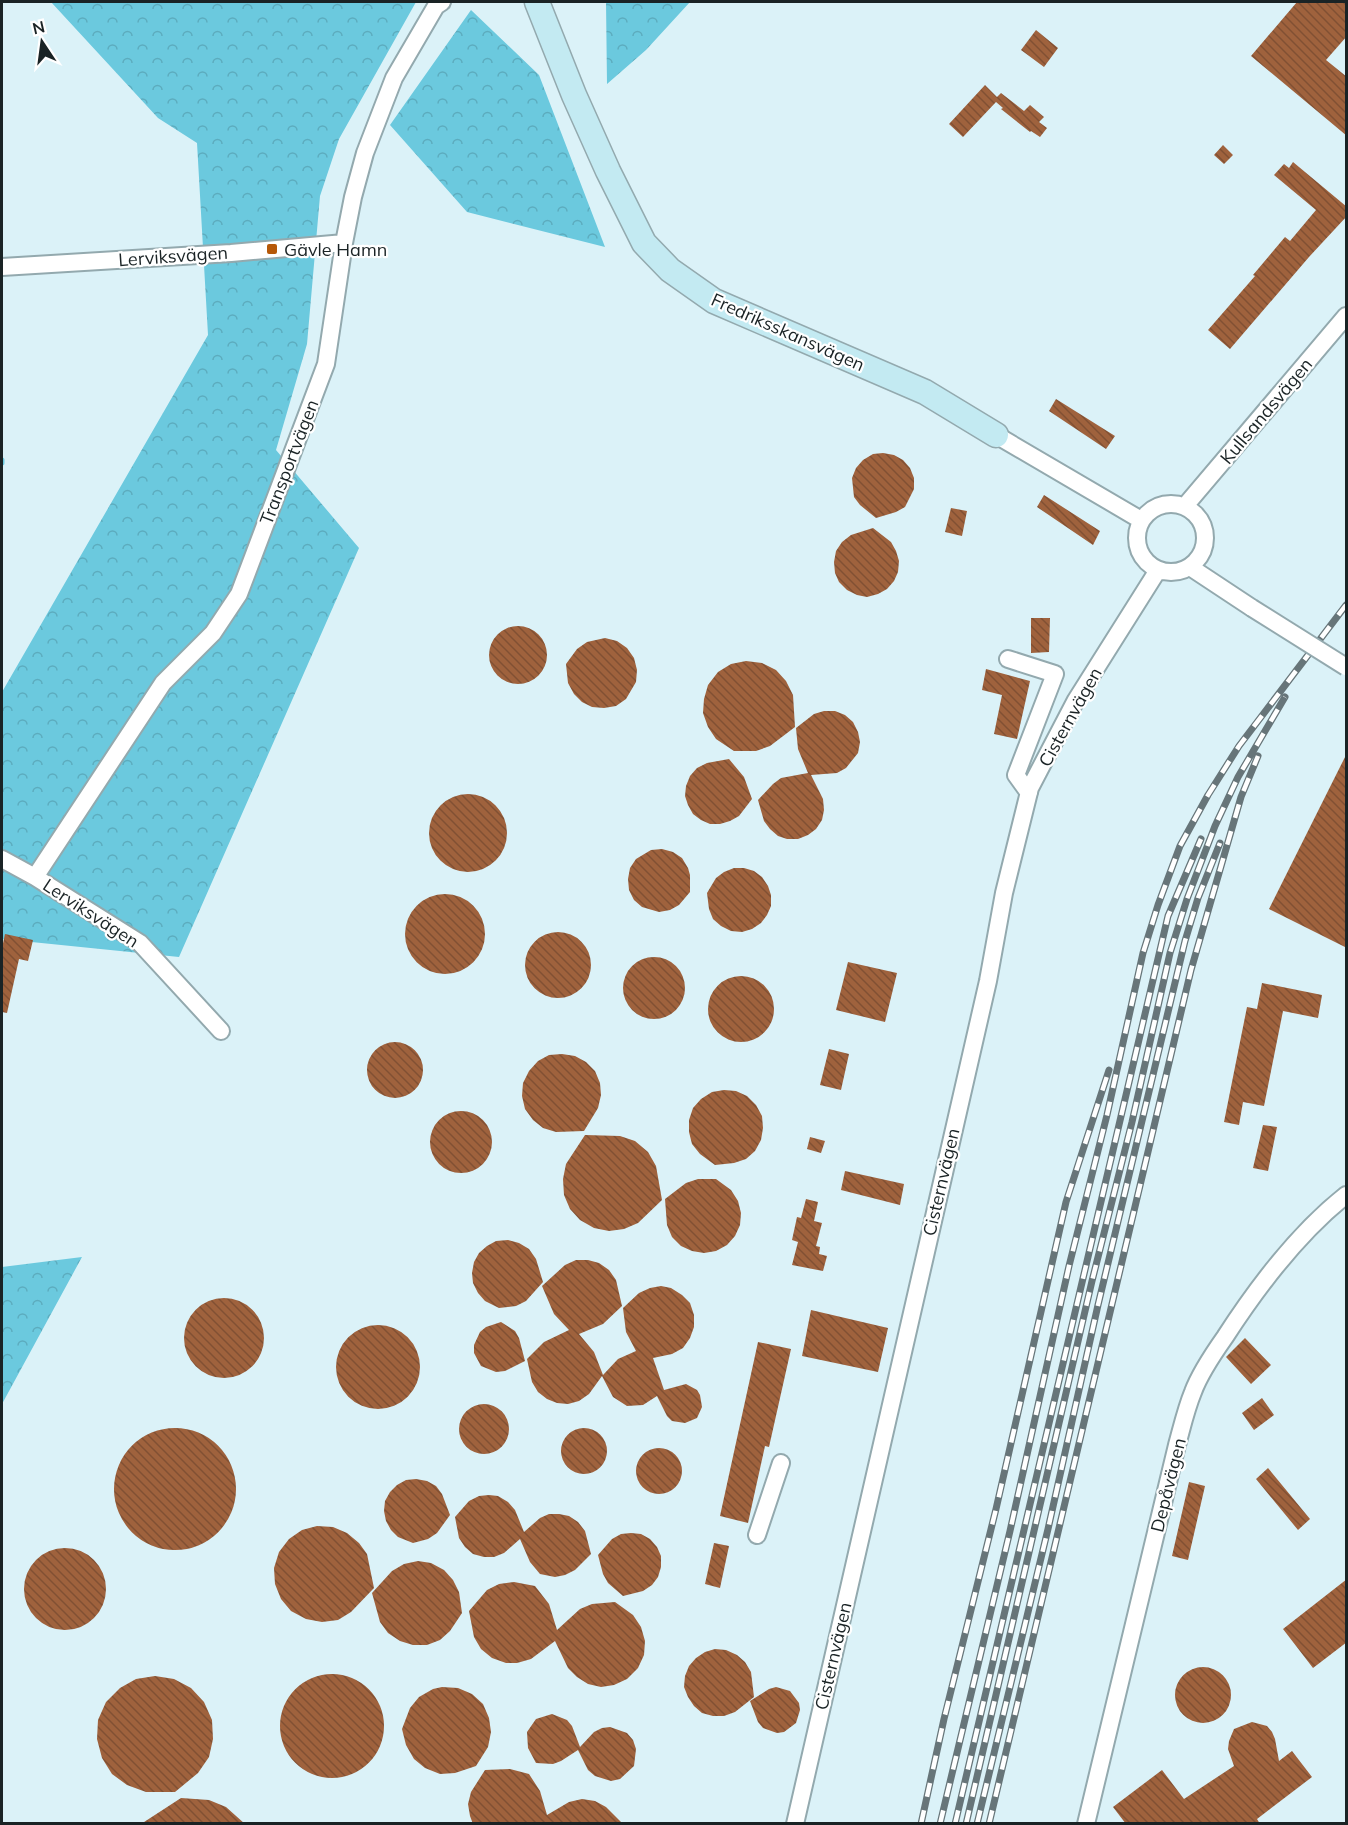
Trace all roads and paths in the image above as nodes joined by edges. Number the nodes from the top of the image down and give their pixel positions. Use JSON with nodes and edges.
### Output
{"nodes":[{"id":1,"x":442,"y":2,"type":"edge"},
{"id":2,"x":537,"y":2,"type":"edge"},
{"id":3,"x":344,"y":243,"type":"junction"},
{"id":4,"x":2,"y":267,"type":"edge"},
{"id":5,"x":1347,"y":316,"type":"edge"},
{"id":6,"x":996,"y":435,"type":"joint"},
{"id":7,"x":1185,"y":506,"type":"junction"},
{"id":8,"x":1141,"y":520,"type":"junction"},
{"id":9,"x":1190,"y":567,"type":"junction"},
{"id":10,"x":1158,"y":570,"type":"junction"},
{"id":11,"x":1008,"y":658,"type":"dead end"},
{"id":12,"x":1347,"y":667,"type":"edge"},
{"id":13,"x":1029,"y":793,"type":"junction"},
{"id":14,"x":2,"y":859,"type":"edge"},
{"id":15,"x":35,"y":877,"type":"junction"},
{"id":16,"x":221,"y":1031,"type":"dead end"},
{"id":17,"x":1347,"y":1196,"type":"edge"},
{"id":18,"x":781,"y":1463,"type":"dead end"},
{"id":19,"x":757,"y":1534,"type":"dead end"},
{"id":20,"x":795,"y":1824,"type":"edge"},
{"id":21,"x":1086,"y":1824,"type":"edge"}],
"edges":[{"from":1,"to":3,"type":"street","name":"Transportvägen"},
{"from":2,"to":6,"type":"main road","name":"Fredriksskansvägen"},
{"from":3,"to":4,"type":"street","name":"Lerviksvägen"},
{"from":3,"to":15,"type":"street","name":"Transportvägen"},
{"from":5,"to":7,"type":"street","name":"Kullsandsvägen"},
{"from":6,"to":8,"type":"street","name":"Fredriksskansvägen"},
{"from":7,"to":8,"type":"street"},
{"from":7,"to":9,"type":"street"},
{"from":8,"to":10,"type":"street"},
{"from":9,"to":10,"type":"street"},
{"from":9,"to":12,"type":"street","bridge":true},
{"from":10,"to":13,"type":"street","name":"Cisternvägen"},
{"from":11,"to":13,"type":"street"},
{"from":13,"to":20,"type":"street","name":"Cisternvägen"},
{"from":14,"to":15,"type":"street","name":"Lerviksvägen"},
{"from":15,"to":16,"type":"street","name":"Lerviksvägen"},
{"from":17,"to":21,"type":"street","name":"Depåvägen"},
{"from":18,"to":19,"type":"street"}]}
